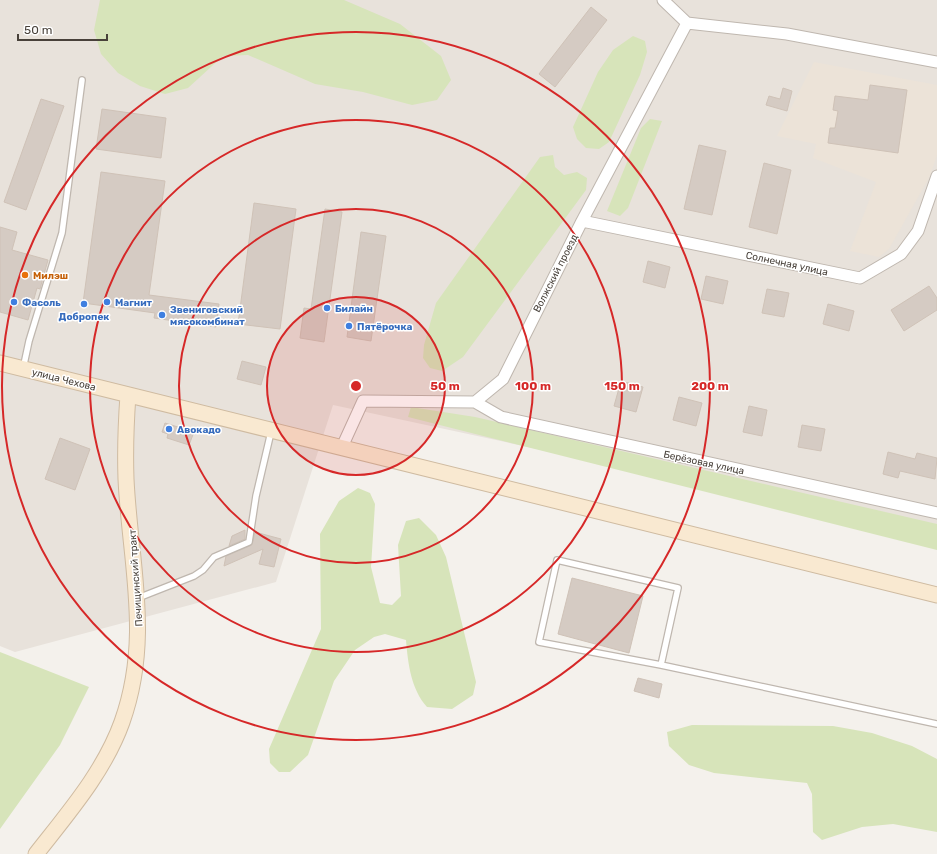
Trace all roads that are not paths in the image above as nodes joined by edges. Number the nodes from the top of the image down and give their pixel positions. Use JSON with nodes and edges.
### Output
{"nodes":[{"id":1,"x":663,"y":0,"type":"edge"},
{"id":2,"x":687,"y":23,"type":"junction"},
{"id":3,"x":937,"y":62,"type":"edge"},
{"id":4,"x":82,"y":80,"type":"dead end"},
{"id":5,"x":937,"y":176,"type":"edge"},
{"id":6,"x":582,"y":221,"type":"junction"},
{"id":7,"x":0,"y":363,"type":"edge"},
{"id":8,"x":23,"y":369,"type":"junction"},
{"id":9,"x":128,"y":395,"type":"junction"},
{"id":10,"x":475,"y":402,"type":"junction"},
{"id":11,"x":272,"y":430,"type":"junction"},
{"id":12,"x":342,"y":447,"type":"junction"},
{"id":13,"x":937,"y":513,"type":"edge"},
{"id":14,"x":937,"y":595,"type":"edge"},
{"id":15,"x":138,"y":598,"type":"junction"},
{"id":16,"x":661,"y":664,"type":"junction"},
{"id":17,"x":937,"y":724,"type":"edge"},
{"id":18,"x":36,"y":854,"type":"edge"}],
"edges":[{"from":1,"to":2,"type":"street"},
{"from":2,"to":3,"type":"street"},
{"from":2,"to":6,"type":"street","name":"Волжский проезд"},
{"from":4,"to":8,"type":"lane"},
{"from":5,"to":6,"type":"street","name":"Солнечная улица"},
{"from":6,"to":10,"type":"street","name":"Волжский проезд"},
{"from":7,"to":8,"type":"street","name":"улица Чехова"},
{"from":8,"to":9,"type":"street","name":"улица Чехова"},
{"from":9,"to":11,"type":"street","name":"улица Чехова"},
{"from":9,"to":15,"type":"street","name":"Печищинский тракт"},
{"from":10,"to":12,"type":"street"},
{"from":10,"to":13,"type":"street","name":"Берёзовая улица"},
{"from":11,"to":12,"type":"street","name":"улица Чехова"},
{"from":11,"to":15,"type":"lane"},
{"from":12,"to":14,"type":"street","name":"улица Чехова"},
{"from":15,"to":18,"type":"street","name":"Печищинский тракт"},
{"from":16,"to":16,"type":"lane"},
{"from":16,"to":17,"type":"lane"}]}
